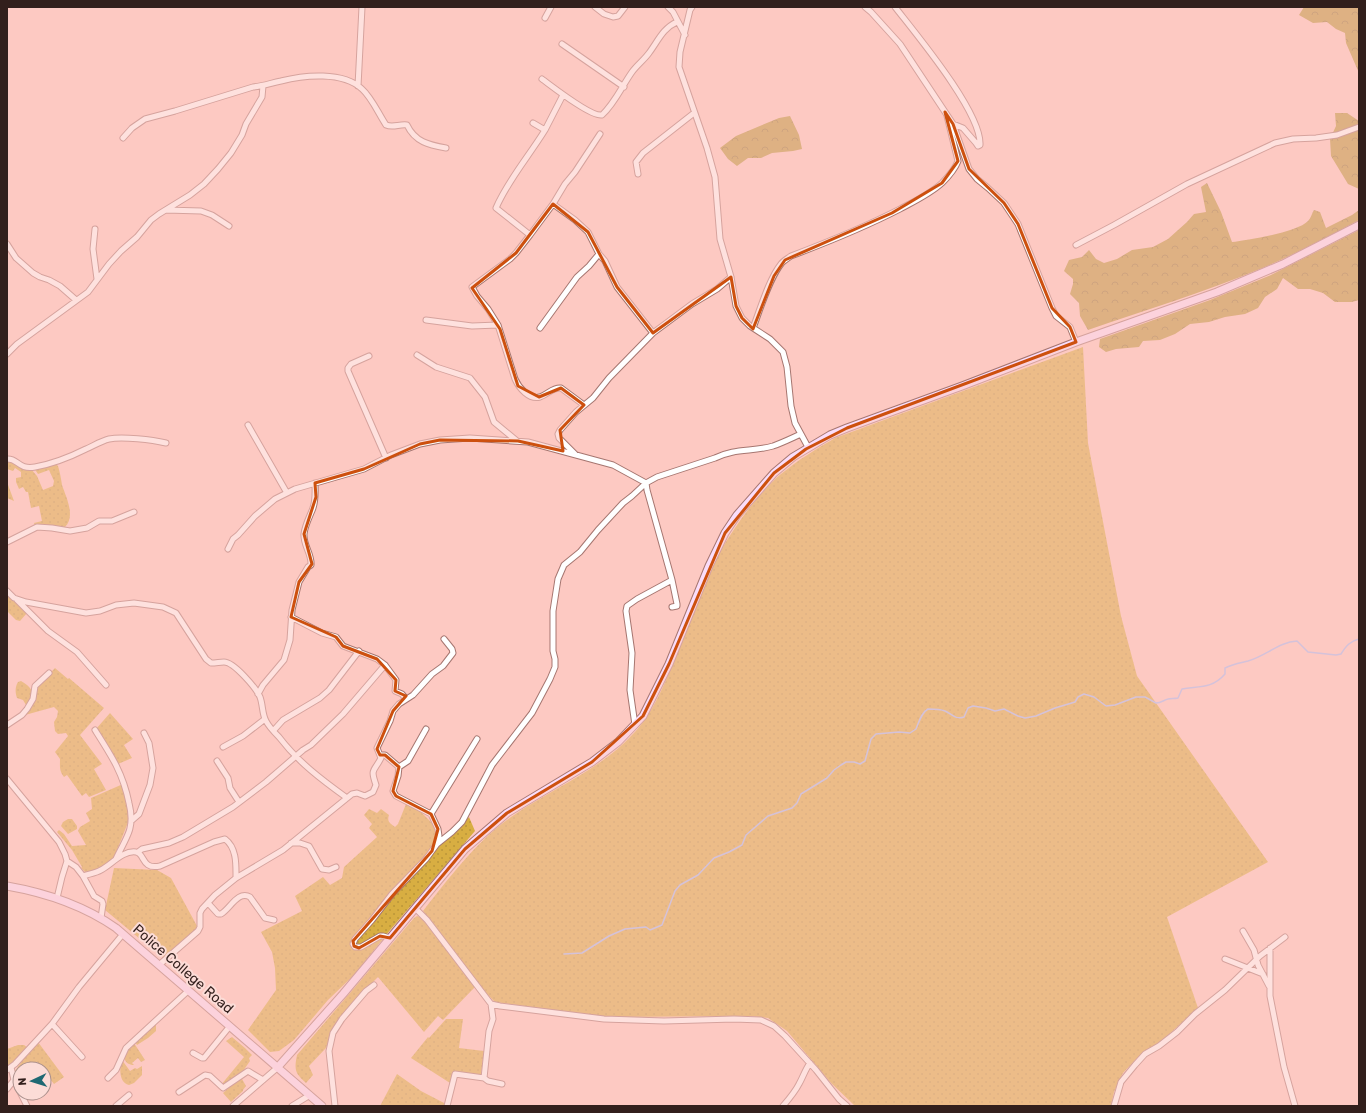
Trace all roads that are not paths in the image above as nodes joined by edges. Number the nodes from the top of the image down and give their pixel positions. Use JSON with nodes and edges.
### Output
{"nodes":[{"id":1,"x":362,"y":7,"type":"edge"},
{"id":2,"x":551,"y":7,"type":"edge"},
{"id":3,"x":595,"y":7,"type":"edge"},
{"id":4,"x":625,"y":7,"type":"edge"},
{"id":5,"x":668,"y":7,"type":"edge"},
{"id":6,"x":865,"y":7,"type":"edge"},
{"id":7,"x":895,"y":7,"type":"edge"},
{"id":8,"x":690,"y":8,"type":"edge"},
{"id":9,"x":545,"y":18,"type":"dead end"},
{"id":10,"x":678,"y":22,"type":"junction"},
{"id":11,"x":685,"y":36,"type":"junction"},
{"id":12,"x":562,"y":44,"type":"dead end"},
{"id":13,"x":542,"y":79,"type":"dead end"},
{"id":14,"x":263,"y":86,"type":"junction"},
{"id":15,"x":358,"y":86,"type":"junction"},
{"id":16,"x":624,"y":87,"type":"junction"},
{"id":17,"x":563,"y":95,"type":"junction"},
{"id":18,"x":946,"y":112,"type":"junction"},
{"id":19,"x":694,"y":113,"type":"junction"},
{"id":20,"x":533,"y":124,"type":"dead end"},
{"id":21,"x":953,"y":124,"type":"junction"},
{"id":22,"x":1359,"y":127,"type":"edge"},
{"id":23,"x":545,"y":130,"type":"junction"},
{"id":24,"x":600,"y":134,"type":"dead end"},
{"id":25,"x":122,"y":138,"type":"dead end"},
{"id":26,"x":446,"y":148,"type":"dead end"},
{"id":27,"x":638,"y":174,"type":"dead end"},
{"id":28,"x":553,"y":204,"type":"junction"},
{"id":29,"x":166,"y":210,"type":"junction"},
{"id":30,"x":1359,"y":225,"type":"edge"},
{"id":31,"x":229,"y":226,"type":"dead end"},
{"id":32,"x":95,"y":229,"type":"dead end"},
{"id":33,"x":530,"y":235,"type":"junction"},
{"id":34,"x":7,"y":244,"type":"edge"},
{"id":35,"x":1076,"y":244,"type":"dead end"},
{"id":36,"x":599,"y":254,"type":"junction"},
{"id":37,"x":731,"y":277,"type":"junction"},
{"id":38,"x":97,"y":279,"type":"junction"},
{"id":39,"x":76,"y":300,"type":"junction"},
{"id":40,"x":426,"y":320,"type":"dead end"},
{"id":41,"x":498,"y":325,"type":"junction"},
{"id":42,"x":540,"y":328,"type":"dead end"},
{"id":43,"x":753,"y":328,"type":"junction"},
{"id":44,"x":653,"y":332,"type":"junction"},
{"id":45,"x":1076,"y":342,"type":"junction"},
{"id":46,"x":7,"y":354,"type":"edge"},
{"id":47,"x":417,"y":355,"type":"dead end"},
{"id":48,"x":368,"y":356,"type":"dead end"},
{"id":49,"x":584,"y":405,"type":"junction"},
{"id":50,"x":248,"y":425,"type":"dead end"},
{"id":51,"x":801,"y":434,"type":"junction"},
{"id":52,"x":518,"y":441,"type":"junction"},
{"id":53,"x":166,"y":443,"type":"dead end"},
{"id":54,"x":808,"y":447,"type":"junction"},
{"id":55,"x":576,"y":455,"type":"junction"},
{"id":56,"x":386,"y":458,"type":"junction"},
{"id":57,"x":7,"y":459,"type":"edge"},
{"id":58,"x":314,"y":483,"type":"junction"},
{"id":59,"x":646,"y":483,"type":"junction"},
{"id":60,"x":287,"y":493,"type":"junction"},
{"id":61,"x":134,"y":512,"type":"dead end"},
{"id":62,"x":7,"y":542,"type":"edge"},
{"id":63,"x":228,"y":549,"type":"dead end"},
{"id":64,"x":672,"y":580,"type":"junction"},
{"id":65,"x":7,"y":591,"type":"edge"},
{"id":66,"x":16,"y":599,"type":"junction"},
{"id":67,"x":672,"y":607,"type":"dead end"},
{"id":68,"x":291,"y":617,"type":"junction"},
{"id":69,"x":444,"y":639,"type":"dead end"},
{"id":70,"x":359,"y":651,"type":"junction"},
{"id":71,"x":385,"y":666,"type":"junction"},
{"id":72,"x":49,"y":673,"type":"dead end"},
{"id":73,"x":106,"y":685,"type":"dead end"},
{"id":74,"x":258,"y":694,"type":"junction"},
{"id":75,"x":406,"y":699,"type":"junction"},
{"id":76,"x":265,"y":719,"type":"junction"},
{"id":77,"x":634,"y":725,"type":"junction"},
{"id":78,"x":7,"y":726,"type":"edge"},
{"id":79,"x":426,"y":729,"type":"dead end"},
{"id":80,"x":95,"y":730,"type":"dead end"},
{"id":81,"x":274,"y":730,"type":"junction"},
{"id":82,"x":144,"y":733,"type":"dead end"},
{"id":83,"x":478,"y":740,"type":"dead end"},
{"id":84,"x":223,"y":748,"type":"dead end"},
{"id":85,"x":380,"y":755,"type":"junction"},
{"id":86,"x":295,"y":756,"type":"junction"},
{"id":87,"x":217,"y":761,"type":"dead end"},
{"id":88,"x":399,"y":767,"type":"junction"},
{"id":89,"x":7,"y":779,"type":"edge"},
{"id":90,"x":347,"y":798,"type":"junction"},
{"id":91,"x":239,"y":802,"type":"junction"},
{"id":92,"x":431,"y":814,"type":"junction"},
{"id":93,"x":131,"y":821,"type":"junction"},
{"id":94,"x":291,"y":844,"type":"junction"},
{"id":95,"x":437,"y":844,"type":"junction"},
{"id":96,"x":138,"y":852,"type":"junction"},
{"id":97,"x":116,"y":859,"type":"junction"},
{"id":98,"x":68,"y":860,"type":"junction"},
{"id":99,"x":336,"y":867,"type":"dead end"},
{"id":100,"x":84,"y":876,"type":"junction"},
{"id":101,"x":236,"y":878,"type":"junction"},
{"id":102,"x":7,"y":886,"type":"edge"},
{"id":103,"x":57,"y":898,"type":"junction"},
{"id":104,"x":208,"y":903,"type":"junction"},
{"id":105,"x":415,"y":908,"type":"junction"},
{"id":106,"x":101,"y":918,"type":"junction"},
{"id":107,"x":274,"y":920,"type":"dead end"},
{"id":108,"x":1243,"y":931,"type":"dead end"},
{"id":109,"x":123,"y":934,"type":"junction"},
{"id":110,"x":1285,"y":936,"type":"dead end"},
{"id":111,"x":390,"y":938,"type":"junction"},
{"id":112,"x":1270,"y":948,"type":"junction"},
{"id":113,"x":1257,"y":958,"type":"junction"},
{"id":114,"x":1225,"y":959,"type":"dead end"},
{"id":115,"x":159,"y":965,"type":"junction"},
{"id":116,"x":1247,"y":968,"type":"junction"},
{"id":117,"x":1263,"y":974,"type":"junction"},
{"id":118,"x":374,"y":984,"type":"dead end"},
{"id":119,"x":1270,"y":987,"type":"junction"},
{"id":120,"x":188,"y":991,"type":"junction"},
{"id":121,"x":491,"y":1004,"type":"junction"},
{"id":122,"x":52,"y":1024,"type":"junction"},
{"id":123,"x":230,"y":1026,"type":"junction"},
{"id":124,"x":193,"y":1053,"type":"dead end"},
{"id":125,"x":82,"y":1057,"type":"dead end"},
{"id":126,"x":810,"y":1063,"type":"junction"},
{"id":127,"x":278,"y":1068,"type":"junction"},
{"id":128,"x":9,"y":1069,"type":"edge"},
{"id":129,"x":108,"y":1078,"type":"dead end"},
{"id":130,"x":484,"y":1078,"type":"junction"},
{"id":131,"x":263,"y":1080,"type":"junction"},
{"id":132,"x":502,"y":1084,"type":"dead end"},
{"id":133,"x":179,"y":1092,"type":"dead end"},
{"id":134,"x":129,"y":1095,"type":"dead end"},
{"id":135,"x":310,"y":1095,"type":"junction"},
{"id":136,"x":116,"y":1106,"type":"edge"},
{"id":137,"x":233,"y":1106,"type":"edge"},
{"id":138,"x":292,"y":1106,"type":"edge"},
{"id":139,"x":322,"y":1106,"type":"edge"},
{"id":140,"x":335,"y":1106,"type":"edge"},
{"id":141,"x":447,"y":1106,"type":"edge"},
{"id":142,"x":783,"y":1106,"type":"edge"},
{"id":143,"x":847,"y":1106,"type":"edge"},
{"id":144,"x":1114,"y":1106,"type":"edge"},
{"id":145,"x":1295,"y":1106,"type":"edge"}],
"edges":[{"from":1,"to":15,"type":"street"},
{"from":2,"to":9,"type":"street"},
{"from":3,"to":4,"type":"street"},
{"from":5,"to":10,"type":"street"},
{"from":6,"to":18,"type":"street"},
{"from":7,"to":21,"type":"street"},
{"from":8,"to":11,"type":"street"},
{"from":10,"to":11,"type":"street"},
{"from":10,"to":16,"type":"street"},
{"from":11,"to":19,"type":"street"},
{"from":12,"to":16,"type":"street"},
{"from":13,"to":17,"type":"street"},
{"from":14,"to":15,"type":"street"},
{"from":14,"to":25,"type":"street"},
{"from":14,"to":29,"type":"street"},
{"from":15,"to":26,"type":"street"},
{"from":16,"to":17,"type":"street"},
{"from":17,"to":23,"type":"street"},
{"from":18,"to":21,"type":"street"},
{"from":18,"to":43,"type":"street"},
{"from":19,"to":27,"type":"street"},
{"from":19,"to":37,"type":"street"},
{"from":20,"to":23,"type":"street"},
{"from":21,"to":45,"type":"street"},
{"from":22,"to":35,"type":"street"},
{"from":23,"to":33,"type":"street"},
{"from":24,"to":28,"type":"street"},
{"from":28,"to":33,"type":"street"},
{"from":28,"to":36,"type":"street"},
{"from":29,"to":31,"type":"street"},
{"from":29,"to":38,"type":"street"},
{"from":30,"to":45,"type":"street"},
{"from":32,"to":38,"type":"street"},
{"from":33,"to":41,"type":"street"},
{"from":34,"to":39,"type":"street"},
{"from":36,"to":42,"type":"street"},
{"from":36,"to":44,"type":"street"},
{"from":37,"to":43,"type":"street"},
{"from":37,"to":44,"type":"street"},
{"from":38,"to":39,"type":"street"},
{"from":39,"to":46,"type":"street"},
{"from":40,"to":41,"type":"street"},
{"from":41,"to":49,"type":"street"},
{"from":43,"to":51,"type":"street"},
{"from":44,"to":49,"type":"street"},
{"from":45,"to":54,"type":"street"},
{"from":47,"to":52,"type":"street"},
{"from":48,"to":56,"type":"street"},
{"from":49,"to":55,"type":"street"},
{"from":50,"to":60,"type":"street"},
{"from":51,"to":54,"type":"street"},
{"from":51,"to":59,"type":"street"},
{"from":52,"to":55,"type":"street"},
{"from":52,"to":56,"type":"street"},
{"from":53,"to":57,"type":"street"},
{"from":54,"to":77,"type":"street"},
{"from":55,"to":59,"type":"street"},
{"from":56,"to":58,"type":"street"},
{"from":58,"to":60,"type":"street"},
{"from":58,"to":68,"type":"street"},
{"from":59,"to":64,"type":"street"},
{"from":59,"to":95,"type":"street"},
{"from":60,"to":63,"type":"street"},
{"from":61,"to":62,"type":"street"},
{"from":64,"to":67,"type":"street"},
{"from":64,"to":77,"type":"street"},
{"from":65,"to":66,"type":"street"},
{"from":66,"to":73,"type":"street"},
{"from":66,"to":74,"type":"street"},
{"from":68,"to":70,"type":"street"},
{"from":68,"to":74,"type":"street"},
{"from":69,"to":75,"type":"street"},
{"from":70,"to":71,"type":"street"},
{"from":70,"to":81,"type":"street"},
{"from":71,"to":75,"type":"street"},
{"from":71,"to":86,"type":"street"},
{"from":72,"to":78,"type":"street"},
{"from":74,"to":76,"type":"street"},
{"from":75,"to":85,"type":"street"},
{"from":76,"to":81,"type":"street"},
{"from":76,"to":84,"type":"street"},
{"from":77,"to":105,"type":"street"},
{"from":79,"to":88,"type":"street"},
{"from":80,"to":93,"type":"street"},
{"from":81,"to":86,"type":"street"},
{"from":82,"to":93,"type":"street"},
{"from":83,"to":92,"type":"street"},
{"from":85,"to":88,"type":"street"},
{"from":85,"to":90,"type":"street"},
{"from":86,"to":90,"type":"street"},
{"from":86,"to":91,"type":"street"},
{"from":87,"to":91,"type":"street"},
{"from":88,"to":92,"type":"street"},
{"from":89,"to":98,"type":"street"},
{"from":90,"to":94,"type":"street"},
{"from":91,"to":96,"type":"street"},
{"from":92,"to":95,"type":"street"},
{"from":93,"to":97,"type":"street"},
{"from":94,"to":99,"type":"street"},
{"from":94,"to":101,"type":"street"},
{"from":95,"to":111,"type":"street"},
{"from":96,"to":97,"type":"street"},
{"from":96,"to":101,"type":"street"},
{"from":97,"to":100,"type":"street"},
{"from":98,"to":100,"type":"street"},
{"from":98,"to":103,"type":"street"},
{"from":100,"to":106,"type":"street"},
{"from":101,"to":104,"type":"street"},
{"from":102,"to":103,"type":"street","name":"Police College Road"},
{"from":103,"to":106,"type":"street","name":"Police College Road"},
{"from":104,"to":107,"type":"street"},
{"from":104,"to":115,"type":"street"},
{"from":105,"to":111,"type":"street"},
{"from":105,"to":121,"type":"street"},
{"from":106,"to":109,"type":"street","name":"Police College Road"},
{"from":108,"to":113,"type":"street"},
{"from":109,"to":115,"type":"street","name":"Police College Road"},
{"from":109,"to":122,"type":"street"},
{"from":110,"to":112,"type":"street"},
{"from":111,"to":127,"type":"street"},
{"from":112,"to":113,"type":"street"},
{"from":112,"to":119,"type":"street"},
{"from":113,"to":116,"type":"street"},
{"from":113,"to":117,"type":"street"},
{"from":114,"to":116,"type":"street"},
{"from":115,"to":120,"type":"street","name":"Police College Road"},
{"from":116,"to":117,"type":"street"},
{"from":116,"to":144,"type":"street"},
{"from":117,"to":119,"type":"street"},
{"from":118,"to":140,"type":"street"},
{"from":119,"to":145,"type":"street"},
{"from":120,"to":123,"type":"street","name":"Police College Road"},
{"from":120,"to":129,"type":"street"},
{"from":121,"to":126,"type":"street"},
{"from":121,"to":130,"type":"street"},
{"from":122,"to":125,"type":"street"},
{"from":122,"to":128,"type":"street"},
{"from":123,"to":124,"type":"street"},
{"from":123,"to":127,"type":"street","name":"Police College Road"},
{"from":126,"to":142,"type":"street"},
{"from":126,"to":143,"type":"street"},
{"from":127,"to":131,"type":"street"},
{"from":127,"to":135,"type":"street","name":"Police College Road"},
{"from":130,"to":132,"type":"street"},
{"from":130,"to":141,"type":"street"},
{"from":131,"to":133,"type":"street"},
{"from":131,"to":137,"type":"street"},
{"from":134,"to":136,"type":"street"},
{"from":135,"to":138,"type":"street"},
{"from":135,"to":139,"type":"street","name":"Police College Road"}]}
